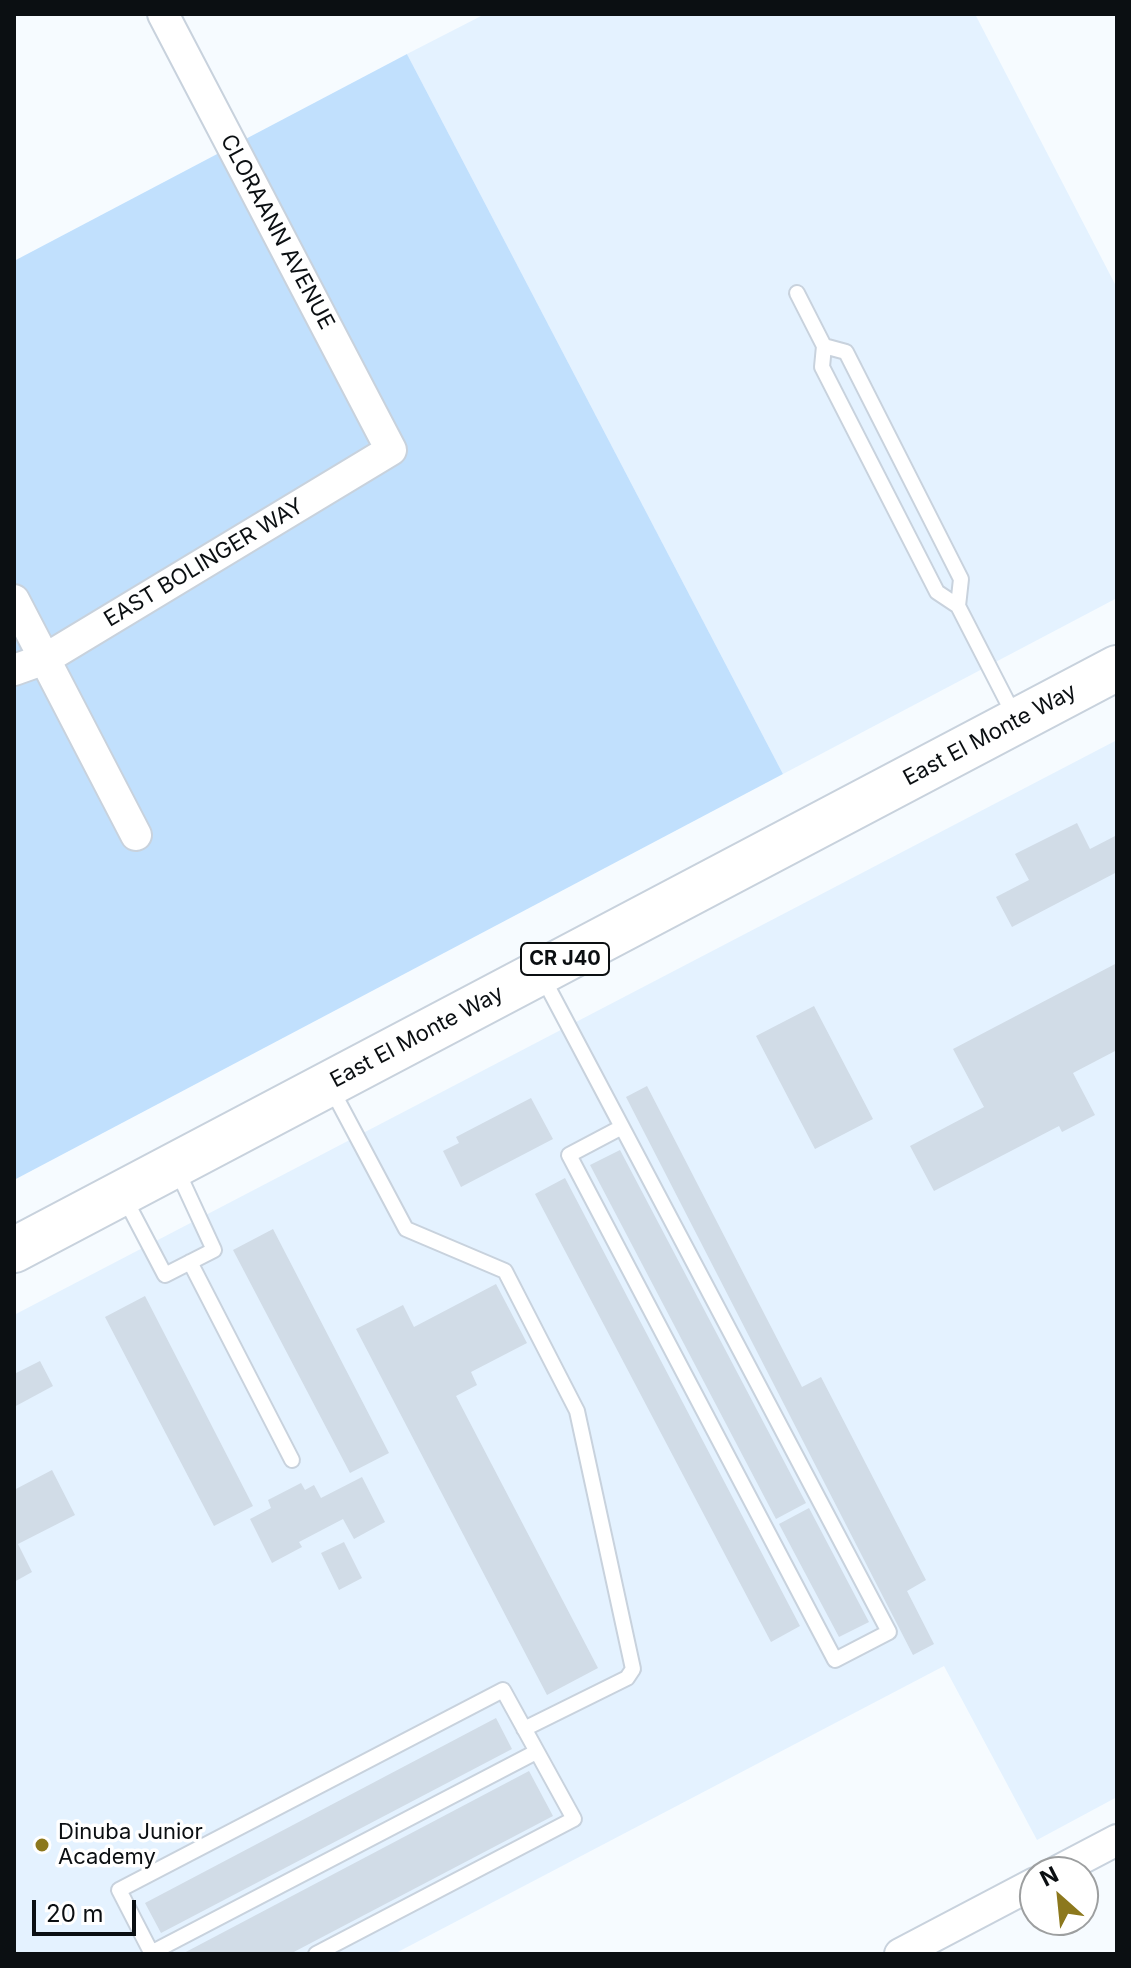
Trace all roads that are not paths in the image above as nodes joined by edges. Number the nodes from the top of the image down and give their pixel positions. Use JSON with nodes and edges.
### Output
{"nodes":[{"id":1,"x":163,"y":14,"type":"edge"},
{"id":2,"x":797,"y":293,"type":"dead end"},
{"id":3,"x":824,"y":346,"type":"junction"},
{"id":4,"x":391,"y":450,"type":"joint"},
{"id":5,"x":14,"y":600,"type":"edge"},
{"id":6,"x":958,"y":606,"type":"junction"},
{"id":7,"x":45,"y":659,"type":"junction"},
{"id":8,"x":1117,"y":668,"type":"edge"},
{"id":9,"x":14,"y":670,"type":"edge"},
{"id":10,"x":1017,"y":721,"type":"junction"},
{"id":11,"x":136,"y":835,"type":"dead end"},
{"id":12,"x":540,"y":972,"type":"junction"},
{"id":13,"x":329,"y":1084,"type":"junction"},
{"id":14,"x":622,"y":1127,"type":"junction"},
{"id":15,"x":174,"y":1165,"type":"junction"},
{"id":16,"x":122,"y":1193,"type":"junction"},
{"id":17,"x":14,"y":1250,"type":"edge"},
{"id":18,"x":190,"y":1262,"type":"junction"},
{"id":19,"x":292,"y":1460,"type":"dead end"},
{"id":20,"x":524,"y":1729,"type":"junction"},
{"id":21,"x":536,"y":1752,"type":"junction"},
{"id":22,"x":1117,"y":1840,"type":"edge"},
{"id":23,"x":1086,"y":1856,"type":"edge"},
{"id":24,"x":1019,"y":1891,"type":"edge"},
{"id":25,"x":151,"y":1954,"type":"edge"},
{"id":26,"x":316,"y":1954,"type":"edge"},
{"id":27,"x":900,"y":1954,"type":"edge"}],
"edges":[{"from":1,"to":4,"type":"street","name":"CLORAANN AVENUE"},
{"from":2,"to":3,"type":"lane"},
{"from":3,"to":6,"type":"lane"},
{"from":3,"to":6,"type":"lane"},
{"from":4,"to":7,"type":"street","name":"EAST BOLINGER WAY"},
{"from":5,"to":7,"type":"street"},
{"from":6,"to":10,"type":"lane"},
{"from":7,"to":9,"type":"street","name":"EAST BOLINGER WAY"},
{"from":7,"to":11,"type":"street"},
{"from":8,"to":10,"type":"main road","name":"East El Monte Way","number":"CR J40"},
{"from":10,"to":12,"type":"main road","name":"East El Monte Way","number":"CR J40"},
{"from":12,"to":13,"type":"main road","name":"East El Monte Way","number":"CR J40"},
{"from":12,"to":14,"type":"lane"},
{"from":13,"to":15,"type":"main road","name":"East El Monte Way","number":"CR J40"},
{"from":13,"to":20,"type":"lane"},
{"from":14,"to":14,"type":"lane"},
{"from":15,"to":16,"type":"main road","name":"East El Monte Way","number":"CR J40"},
{"from":15,"to":18,"type":"lane"},
{"from":16,"to":17,"type":"main road","name":"East El Monte Way","number":"CR J40"},
{"from":16,"to":18,"type":"lane"},
{"from":18,"to":19,"type":"lane"},
{"from":20,"to":21,"type":"lane"},
{"from":20,"to":25,"type":"lane"},
{"from":21,"to":25,"type":"lane"},
{"from":21,"to":26,"type":"lane"},
{"from":22,"to":23,"type":"street"},
{"from":24,"to":27,"type":"street"}]}
